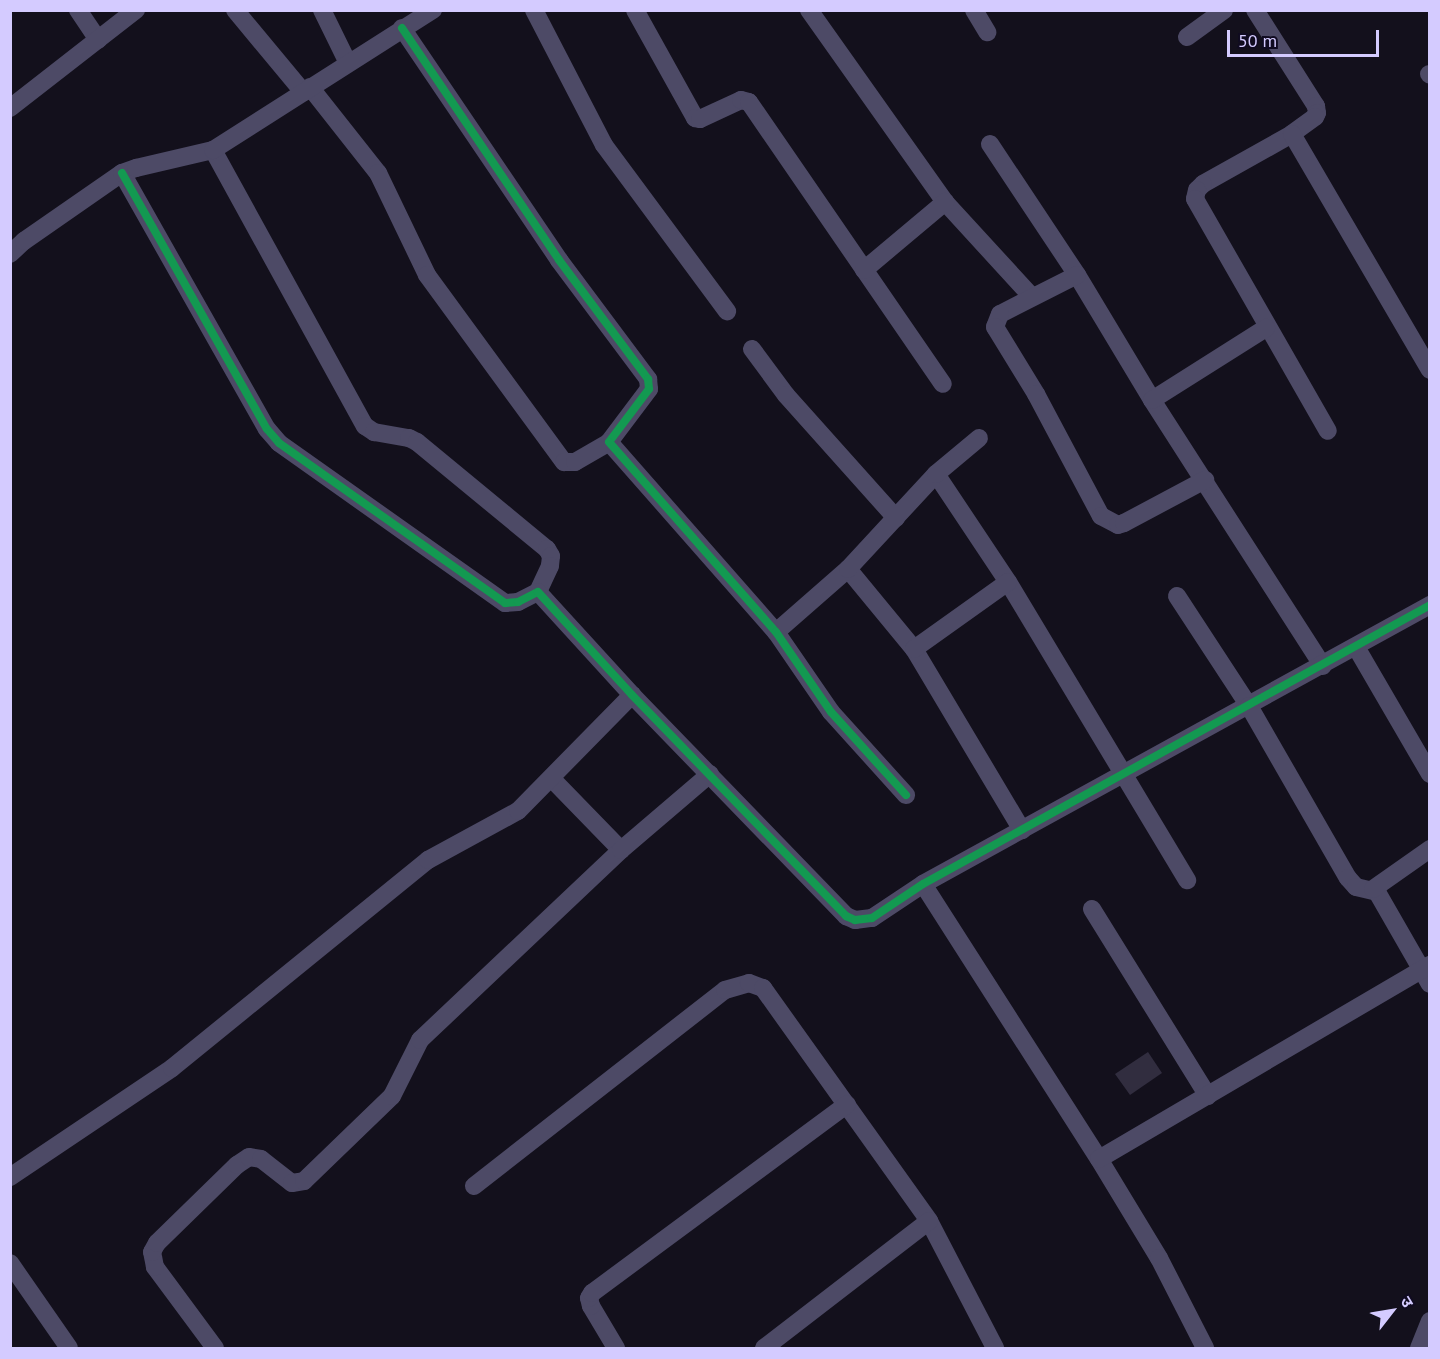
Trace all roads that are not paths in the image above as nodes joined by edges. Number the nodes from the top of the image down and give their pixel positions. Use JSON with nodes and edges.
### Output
{"nodes":[{"id":1,"x":78,"y":10,"type":"edge"},
{"id":2,"x":136,"y":10,"type":"edge"},
{"id":3,"x":235,"y":10,"type":"edge"},
{"id":4,"x":322,"y":10,"type":"edge"},
{"id":5,"x":433,"y":10,"type":"edge"},
{"id":6,"x":534,"y":10,"type":"edge"},
{"id":7,"x":635,"y":10,"type":"edge"},
{"id":8,"x":809,"y":10,"type":"edge"},
{"id":9,"x":974,"y":10,"type":"edge"},
{"id":10,"x":1224,"y":10,"type":"edge"},
{"id":11,"x":1255,"y":10,"type":"edge"},
{"id":12,"x":402,"y":28,"type":"junction"},
{"id":13,"x":987,"y":32,"type":"dead end"},
{"id":14,"x":1187,"y":37,"type":"dead end"},
{"id":15,"x":98,"y":40,"type":"junction"},
{"id":16,"x":348,"y":63,"type":"junction"},
{"id":17,"x":307,"y":90,"type":"junction"},
{"id":18,"x":10,"y":108,"type":"edge"},
{"id":19,"x":1292,"y":134,"type":"junction"},
{"id":20,"x":990,"y":144,"type":"dead end"},
{"id":21,"x":213,"y":150,"type":"junction"},
{"id":22,"x":122,"y":174,"type":"junction"},
{"id":23,"x":945,"y":202,"type":"junction"},
{"id":24,"x":10,"y":254,"type":"edge"},
{"id":25,"x":864,"y":270,"type":"junction"},
{"id":26,"x":1077,"y":275,"type":"junction"},
{"id":27,"x":1031,"y":296,"type":"junction"},
{"id":28,"x":727,"y":311,"type":"dead end"},
{"id":29,"x":1266,"y":328,"type":"junction"},
{"id":30,"x":752,"y":349,"type":"dead end"},
{"id":31,"x":1430,"y":370,"type":"edge"},
{"id":32,"x":943,"y":384,"type":"dead end"},
{"id":33,"x":1152,"y":400,"type":"junction"},
{"id":34,"x":1328,"y":431,"type":"dead end"},
{"id":35,"x":979,"y":438,"type":"dead end"},
{"id":36,"x":609,"y":442,"type":"junction"},
{"id":37,"x":936,"y":474,"type":"junction"},
{"id":38,"x":1205,"y":480,"type":"junction"},
{"id":39,"x":896,"y":518,"type":"junction"},
{"id":40,"x":848,"y":568,"type":"junction"},
{"id":41,"x":1008,"y":582,"type":"junction"},
{"id":42,"x":538,"y":592,"type":"junction"},
{"id":43,"x":1177,"y":596,"type":"dead end"},
{"id":44,"x":1430,"y":605,"type":"edge"},
{"id":45,"x":776,"y":632,"type":"junction"},
{"id":46,"x":1356,"y":647,"type":"junction"},
{"id":47,"x":914,"y":649,"type":"junction"},
{"id":48,"x":1323,"y":666,"type":"junction"},
{"id":49,"x":632,"y":695,"type":"junction"},
{"id":50,"x":1248,"y":706,"type":"junction"},
{"id":51,"x":710,"y":774,"type":"junction"},
{"id":52,"x":1430,"y":774,"type":"edge"},
{"id":53,"x":1122,"y":775,"type":"junction"},
{"id":54,"x":552,"y":779,"type":"junction"},
{"id":55,"x":906,"y":795,"type":"dead end"},
{"id":56,"x":1022,"y":830,"type":"junction"},
{"id":57,"x":1430,"y":849,"type":"edge"},
{"id":58,"x":621,"y":850,"type":"junction"},
{"id":59,"x":1187,"y":880,"type":"dead end"},
{"id":60,"x":923,"y":884,"type":"junction"},
{"id":61,"x":1373,"y":889,"type":"junction"},
{"id":62,"x":1092,"y":909,"type":"dead end"},
{"id":63,"x":1427,"y":973,"type":"edge"},
{"id":64,"x":1208,"y":1096,"type":"junction"},
{"id":65,"x":847,"y":1104,"type":"junction"},
{"id":66,"x":1099,"y":1159,"type":"junction"},
{"id":67,"x":10,"y":1177,"type":"edge"},
{"id":68,"x":474,"y":1186,"type":"dead end"},
{"id":69,"x":929,"y":1221,"type":"junction"},
{"id":70,"x":10,"y":1263,"type":"edge"},
{"id":71,"x":1430,"y":1322,"type":"edge"},
{"id":72,"x":69,"y":1348,"type":"edge"},
{"id":73,"x":214,"y":1348,"type":"edge"},
{"id":74,"x":616,"y":1348,"type":"edge"},
{"id":75,"x":764,"y":1348,"type":"edge"},
{"id":76,"x":995,"y":1348,"type":"edge"},
{"id":77,"x":1205,"y":1348,"type":"edge"},
{"id":78,"x":1419,"y":1348,"type":"edge"}],
"edges":[{"from":1,"to":15,"type":"street"},
{"from":2,"to":15,"type":"street"},
{"from":3,"to":17,"type":"street"},
{"from":4,"to":16,"type":"street"},
{"from":5,"to":12,"type":"street"},
{"from":6,"to":28,"type":"street"},
{"from":7,"to":25,"type":"street"},
{"from":8,"to":23,"type":"street"},
{"from":9,"to":13,"type":"street"},
{"from":10,"to":14,"type":"street"},
{"from":11,"to":19,"type":"street"},
{"from":12,"to":16,"type":"street"},
{"from":12,"to":36,"type":"street"},
{"from":15,"to":18,"type":"street"},
{"from":16,"to":17,"type":"street"},
{"from":17,"to":21,"type":"street"},
{"from":17,"to":36,"type":"street"},
{"from":19,"to":29,"type":"street"},
{"from":19,"to":31,"type":"street"},
{"from":20,"to":26,"type":"street"},
{"from":21,"to":22,"type":"street"},
{"from":21,"to":42,"type":"street"},
{"from":22,"to":24,"type":"street"},
{"from":22,"to":42,"type":"street"},
{"from":23,"to":25,"type":"street"},
{"from":23,"to":27,"type":"street"},
{"from":25,"to":32,"type":"street"},
{"from":26,"to":27,"type":"street"},
{"from":26,"to":33,"type":"street"},
{"from":27,"to":38,"type":"street"},
{"from":29,"to":33,"type":"street"},
{"from":29,"to":34,"type":"street"},
{"from":30,"to":39,"type":"street"},
{"from":33,"to":38,"type":"street"},
{"from":35,"to":37,"type":"street"},
{"from":36,"to":45,"type":"street"},
{"from":37,"to":39,"type":"street"},
{"from":37,"to":41,"type":"street"},
{"from":38,"to":48,"type":"street"},
{"from":39,"to":40,"type":"street"},
{"from":40,"to":45,"type":"street"},
{"from":40,"to":47,"type":"street"},
{"from":41,"to":47,"type":"street"},
{"from":41,"to":53,"type":"street"},
{"from":42,"to":49,"type":"street"},
{"from":43,"to":50,"type":"street"},
{"from":44,"to":46,"type":"street"},
{"from":45,"to":55,"type":"street"},
{"from":46,"to":48,"type":"street"},
{"from":46,"to":52,"type":"street"},
{"from":47,"to":56,"type":"street"},
{"from":48,"to":50,"type":"street"},
{"from":49,"to":51,"type":"street"},
{"from":49,"to":54,"type":"street"},
{"from":50,"to":53,"type":"street"},
{"from":50,"to":61,"type":"street"},
{"from":51,"to":58,"type":"street"},
{"from":51,"to":60,"type":"street"},
{"from":53,"to":56,"type":"street"},
{"from":53,"to":59,"type":"street"},
{"from":54,"to":58,"type":"street"},
{"from":54,"to":67,"type":"street"},
{"from":56,"to":60,"type":"street"},
{"from":57,"to":61,"type":"street"},
{"from":58,"to":73,"type":"street"},
{"from":60,"to":66,"type":"street"},
{"from":61,"to":63,"type":"street"},
{"from":62,"to":64,"type":"street"},
{"from":63,"to":64,"type":"street"},
{"from":64,"to":66,"type":"street"},
{"from":65,"to":68,"type":"street"},
{"from":65,"to":69,"type":"street"},
{"from":65,"to":74,"type":"street"},
{"from":66,"to":77,"type":"street"},
{"from":69,"to":75,"type":"street"},
{"from":69,"to":76,"type":"street"},
{"from":70,"to":72,"type":"street"},
{"from":71,"to":78,"type":"street"}]}
